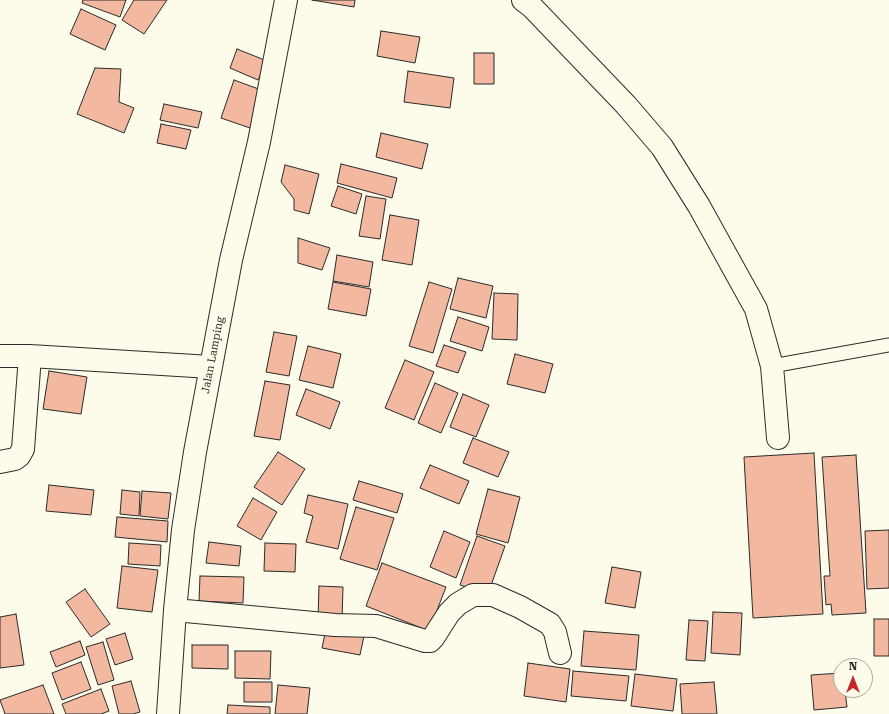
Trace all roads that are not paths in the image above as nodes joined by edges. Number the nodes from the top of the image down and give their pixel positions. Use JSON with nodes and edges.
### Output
{"nodes":[{"id":1,"x":286,"y":0,"type":"edge"},
{"id":2,"x":523,"y":0,"type":"edge"},
{"id":3,"x":889,"y":345,"type":"edge"},
{"id":4,"x":0,"y":356,"type":"edge"},
{"id":5,"x":30,"y":356,"type":"junction"},
{"id":6,"x":772,"y":366,"type":"junction"},
{"id":7,"x":211,"y":367,"type":"junction"},
{"id":8,"x":778,"y":438,"type":"dead end"},
{"id":9,"x":0,"y":462,"type":"edge"},
{"id":10,"x":175,"y":610,"type":"junction"},
{"id":11,"x":560,"y":653,"type":"dead end"},
{"id":12,"x":168,"y":714,"type":"edge"}],
"edges":[{"from":1,"to":7,"type":"street","name":"Jalan Lamping"},
{"from":2,"to":6,"type":"street"},
{"from":3,"to":6,"type":"lane"},
{"from":4,"to":5,"type":"street"},
{"from":5,"to":7,"type":"street"},
{"from":5,"to":9,"type":"street"},
{"from":6,"to":8,"type":"street"},
{"from":7,"to":10,"type":"street","name":"Jalan Lamping"},
{"from":10,"to":11,"type":"street"},
{"from":10,"to":12,"type":"street","name":"Jalan Lamping"}]}
